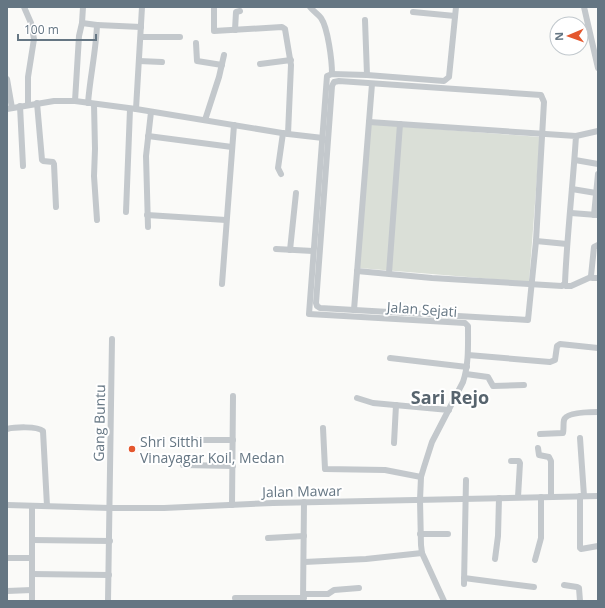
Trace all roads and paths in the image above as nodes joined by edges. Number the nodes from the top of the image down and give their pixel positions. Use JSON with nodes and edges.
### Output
{"nodes":[{"id":1,"x":24,"y":7,"type":"edge"},
{"id":2,"x":82,"y":7,"type":"edge"},
{"id":3,"x":142,"y":7,"type":"edge"},
{"id":4,"x":214,"y":7,"type":"edge"},
{"id":5,"x":310,"y":7,"type":"edge"},
{"id":6,"x":456,"y":7,"type":"edge"},
{"id":7,"x":584,"y":7,"type":"edge"},
{"id":8,"x":240,"y":11,"type":"dead end"},
{"id":9,"x":413,"y":12,"type":"dead end"},
{"id":10,"x":455,"y":16,"type":"junction"},
{"id":11,"x":364,"y":20,"type":"dead end"},
{"id":12,"x":82,"y":22,"type":"junction"},
{"id":13,"x":97,"y":25,"type":"junction"},
{"id":14,"x":141,"y":27,"type":"junction"},
{"id":15,"x":234,"y":30,"type":"junction"},
{"id":16,"x":141,"y":37,"type":"junction"},
{"id":17,"x":180,"y":37,"type":"dead end"},
{"id":18,"x":196,"y":43,"type":"dead end"},
{"id":19,"x":224,"y":54,"type":"dead end"},
{"id":20,"x":290,"y":60,"type":"junction"},
{"id":21,"x":139,"y":61,"type":"junction"},
{"id":22,"x":162,"y":62,"type":"dead end"},
{"id":23,"x":260,"y":64,"type":"dead end"},
{"id":24,"x":222,"y":65,"type":"junction"},
{"id":25,"x":598,"y":68,"type":"edge"},
{"id":26,"x":332,"y":74,"type":"junction"},
{"id":27,"x":367,"y":75,"type":"junction"},
{"id":28,"x":7,"y":79,"type":"edge"},
{"id":29,"x":372,"y":84,"type":"junction"},
{"id":30,"x":75,"y":101,"type":"junction"},
{"id":31,"x":37,"y":103,"type":"junction"},
{"id":32,"x":91,"y":103,"type":"junction"},
{"id":33,"x":28,"y":105,"type":"junction"},
{"id":34,"x":20,"y":106,"type":"junction"},
{"id":35,"x":9,"y":109,"type":"edge"},
{"id":36,"x":133,"y":109,"type":"junction"},
{"id":37,"x":151,"y":112,"type":"junction"},
{"id":38,"x":205,"y":120,"type":"junction"},
{"id":39,"x":368,"y":122,"type":"junction"},
{"id":40,"x":400,"y":124,"type":"junction"},
{"id":41,"x":234,"y":125,"type":"junction"},
{"id":42,"x":598,"y":131,"type":"edge"},
{"id":43,"x":285,"y":133,"type":"junction"},
{"id":44,"x":543,"y":133,"type":"junction"},
{"id":45,"x":148,"y":136,"type":"junction"},
{"id":46,"x":576,"y":136,"type":"junction"},
{"id":47,"x":322,"y":138,"type":"junction"},
{"id":48,"x":232,"y":147,"type":"junction"},
{"id":49,"x":574,"y":160,"type":"junction"},
{"id":50,"x":598,"y":164,"type":"edge"},
{"id":51,"x":23,"y":166,"type":"dead end"},
{"id":52,"x":281,"y":174,"type":"dead end"},
{"id":53,"x":598,"y":174,"type":"edge"},
{"id":54,"x":572,"y":189,"type":"junction"},
{"id":55,"x":296,"y":193,"type":"dead end"},
{"id":56,"x":596,"y":193,"type":"junction"},
{"id":57,"x":56,"y":207,"type":"dead end"},
{"id":58,"x":126,"y":212,"type":"dead end"},
{"id":59,"x":571,"y":213,"type":"junction"},
{"id":60,"x":147,"y":215,"type":"junction"},
{"id":61,"x":596,"y":215,"type":"edge"},
{"id":62,"x":97,"y":220,"type":"dead end"},
{"id":63,"x":226,"y":220,"type":"junction"},
{"id":64,"x":148,"y":227,"type":"dead end"},
{"id":65,"x":536,"y":240,"type":"junction"},
{"id":66,"x":566,"y":244,"type":"junction"},
{"id":67,"x":598,"y":245,"type":"edge"},
{"id":68,"x":276,"y":249,"type":"dead end"},
{"id":69,"x":290,"y":250,"type":"junction"},
{"id":70,"x":313,"y":251,"type":"junction"},
{"id":71,"x":357,"y":271,"type":"junction"},
{"id":72,"x":389,"y":274,"type":"junction"},
{"id":73,"x":591,"y":277,"type":"junction"},
{"id":74,"x":598,"y":278,"type":"edge"},
{"id":75,"x":222,"y":284,"type":"dead end"},
{"id":76,"x":532,"y":284,"type":"junction"},
{"id":77,"x":564,"y":285,"type":"junction"},
{"id":78,"x":354,"y":310,"type":"junction"},
{"id":79,"x":112,"y":339,"type":"dead end"},
{"id":80,"x":598,"y":348,"type":"edge"},
{"id":81,"x":468,"y":356,"type":"junction"},
{"id":82,"x":390,"y":358,"type":"dead end"},
{"id":83,"x":467,"y":367,"type":"junction"},
{"id":84,"x":466,"y":374,"type":"junction"},
{"id":85,"x":524,"y":386,"type":"dead end"},
{"id":86,"x":232,"y":396,"type":"dead end"},
{"id":87,"x":357,"y":398,"type":"dead end"},
{"id":88,"x":396,"y":405,"type":"junction"},
{"id":89,"x":449,"y":410,"type":"junction"},
{"id":90,"x":598,"y":412,"type":"edge"},
{"id":91,"x":323,"y":428,"type":"dead end"},
{"id":92,"x":7,"y":429,"type":"edge"},
{"id":93,"x":540,"y":434,"type":"dead end"},
{"id":94,"x":580,"y":438,"type":"dead end"},
{"id":95,"x":181,"y":440,"type":"dead end"},
{"id":96,"x":233,"y":440,"type":"junction"},
{"id":97,"x":394,"y":443,"type":"dead end"},
{"id":98,"x":538,"y":448,"type":"dead end"},
{"id":99,"x":511,"y":461,"type":"dead end"},
{"id":100,"x":183,"y":465,"type":"dead end"},
{"id":101,"x":233,"y":466,"type":"junction"},
{"id":102,"x":422,"y":477,"type":"junction"},
{"id":103,"x":466,"y":480,"type":"dead end"},
{"id":104,"x":541,"y":496,"type":"junction"},
{"id":105,"x":582,"y":496,"type":"junction"},
{"id":106,"x":598,"y":496,"type":"edge"},
{"id":107,"x":518,"y":497,"type":"junction"},
{"id":108,"x":551,"y":497,"type":"junction"},
{"id":109,"x":499,"y":498,"type":"junction"},
{"id":110,"x":466,"y":499,"type":"junction"},
{"id":111,"x":420,"y":500,"type":"junction"},
{"id":112,"x":304,"y":502,"type":"junction"},
{"id":113,"x":7,"y":505,"type":"edge"},
{"id":114,"x":232,"y":505,"type":"junction"},
{"id":115,"x":32,"y":506,"type":"junction"},
{"id":116,"x":47,"y":506,"type":"junction"},
{"id":117,"x":110,"y":508,"type":"junction"},
{"id":118,"x":420,"y":534,"type":"junction"},
{"id":119,"x":448,"y":534,"type":"dead end"},
{"id":120,"x":304,"y":536,"type":"junction"},
{"id":121,"x":268,"y":538,"type":"dead end"},
{"id":122,"x":32,"y":540,"type":"junction"},
{"id":123,"x":110,"y":541,"type":"junction"},
{"id":124,"x":598,"y":546,"type":"edge"},
{"id":125,"x":422,"y":553,"type":"junction"},
{"id":126,"x":7,"y":558,"type":"edge"},
{"id":127,"x":32,"y":558,"type":"junction"},
{"id":128,"x":495,"y":559,"type":"dead end"},
{"id":129,"x":535,"y":560,"type":"dead end"},
{"id":130,"x":304,"y":562,"type":"junction"},
{"id":131,"x":32,"y":574,"type":"junction"},
{"id":132,"x":109,"y":575,"type":"junction"},
{"id":133,"x":564,"y":584,"type":"dead end"},
{"id":134,"x":534,"y":587,"type":"dead end"},
{"id":135,"x":359,"y":588,"type":"dead end"},
{"id":136,"x":32,"y":590,"type":"junction"},
{"id":137,"x":7,"y":591,"type":"edge"},
{"id":138,"x":235,"y":598,"type":"dead end"},
{"id":139,"x":304,"y":598,"type":"edge"},
{"id":140,"x":32,"y":601,"type":"edge"},
{"id":141,"x":108,"y":601,"type":"edge"},
{"id":142,"x":443,"y":601,"type":"edge"},
{"id":143,"x":580,"y":601,"type":"edge"}],
"edges":[{"from":1,"to":33,"type":"street"},
{"from":2,"to":12,"type":"street"},
{"from":3,"to":14,"type":"street"},
{"from":4,"to":15,"type":"street"},
{"from":5,"to":26,"type":"street"},
{"from":6,"to":10,"type":"street"},
{"from":7,"to":25,"type":"street"},
{"from":8,"to":15,"type":"street"},
{"from":9,"to":10,"type":"street"},
{"from":10,"to":27,"type":"street"},
{"from":11,"to":27,"type":"street"},
{"from":12,"to":13,"type":"street"},
{"from":12,"to":30,"type":"street"},
{"from":13,"to":14,"type":"street"},
{"from":13,"to":32,"type":"street"},
{"from":14,"to":16,"type":"street"},
{"from":15,"to":20,"type":"street"},
{"from":16,"to":17,"type":"street"},
{"from":16,"to":21,"type":"street"},
{"from":18,"to":24,"type":"street"},
{"from":19,"to":24,"type":"street"},
{"from":20,"to":23,"type":"street"},
{"from":20,"to":43,"type":"street"},
{"from":21,"to":22,"type":"street"},
{"from":21,"to":36,"type":"street"},
{"from":24,"to":38,"type":"street"},
{"from":26,"to":27,"type":"street"},
{"from":26,"to":47,"type":"street"},
{"from":28,"to":35,"type":"street"},
{"from":29,"to":39,"type":"street"},
{"from":29,"to":44,"type":"street"},
{"from":29,"to":78,"type":"street"},
{"from":30,"to":31,"type":"street"},
{"from":30,"to":32,"type":"street"},
{"from":31,"to":33,"type":"street"},
{"from":31,"to":57,"type":"street"},
{"from":32,"to":36,"type":"street"},
{"from":32,"to":62,"type":"street"},
{"from":33,"to":34,"type":"street"},
{"from":34,"to":35,"type":"street"},
{"from":34,"to":51,"type":"street"},
{"from":36,"to":37,"type":"street"},
{"from":36,"to":58,"type":"street"},
{"from":37,"to":38,"type":"street"},
{"from":37,"to":45,"type":"street"},
{"from":38,"to":41,"type":"street"},
{"from":39,"to":40,"type":"street"},
{"from":39,"to":71,"type":"street"},
{"from":40,"to":44,"type":"street"},
{"from":40,"to":72,"type":"street"},
{"from":41,"to":43,"type":"street"},
{"from":41,"to":48,"type":"street"},
{"from":42,"to":46,"type":"street"},
{"from":43,"to":47,"type":"street"},
{"from":43,"to":52,"type":"street"},
{"from":44,"to":46,"type":"street"},
{"from":44,"to":65,"type":"street"},
{"from":45,"to":48,"type":"street"},
{"from":45,"to":60,"type":"street"},
{"from":46,"to":49,"type":"street"},
{"from":47,"to":70,"type":"street"},
{"from":48,"to":63,"type":"street"},
{"from":49,"to":50,"type":"street"},
{"from":49,"to":54,"type":"street"},
{"from":53,"to":56,"type":"street"},
{"from":54,"to":56,"type":"street"},
{"from":54,"to":59,"type":"street"},
{"from":55,"to":69,"type":"street"},
{"from":56,"to":61,"type":"street"},
{"from":59,"to":61,"type":"street"},
{"from":59,"to":66,"type":"street"},
{"from":60,"to":63,"type":"street"},
{"from":60,"to":64,"type":"street"},
{"from":63,"to":75,"type":"street"},
{"from":65,"to":66,"type":"street"},
{"from":65,"to":76,"type":"street"},
{"from":66,"to":77,"type":"street"},
{"from":67,"to":73,"type":"street"},
{"from":68,"to":69,"type":"street"},
{"from":69,"to":70,"type":"street"},
{"from":70,"to":81,"type":"street","name":"Jalan Sejati"},
{"from":71,"to":72,"type":"street"},
{"from":71,"to":78,"type":"street"},
{"from":72,"to":76,"type":"street"},
{"from":73,"to":74,"type":"street"},
{"from":73,"to":77,"type":"street"},
{"from":76,"to":77,"type":"street"},
{"from":76,"to":78,"type":"street"},
{"from":79,"to":117,"type":"street","name":"Gang Buntu"},
{"from":80,"to":81,"type":"street"},
{"from":81,"to":83,"type":"street","name":"Jalan Sejati"},
{"from":82,"to":83,"type":"street"},
{"from":83,"to":84,"type":"street","name":"Jalan Sejati"},
{"from":84,"to":85,"type":"street"},
{"from":84,"to":89,"type":"street","name":"Jalan Sejati"},
{"from":86,"to":96,"type":"street"},
{"from":87,"to":88,"type":"street"},
{"from":88,"to":89,"type":"street"},
{"from":88,"to":97,"type":"street"},
{"from":89,"to":102,"type":"street","name":"Jalan Sejati"},
{"from":90,"to":93,"type":"street"},
{"from":91,"to":102,"type":"street"},
{"from":92,"to":116,"type":"street"},
{"from":94,"to":105,"type":"street"},
{"from":95,"to":96,"type":"street"},
{"from":96,"to":101,"type":"street"},
{"from":98,"to":108,"type":"street"},
{"from":99,"to":107,"type":"street"},
{"from":100,"to":101,"type":"street"},
{"from":101,"to":114,"type":"street"},
{"from":102,"to":111,"type":"street","name":"Jalan Sejati"},
{"from":103,"to":110,"type":"street"},
{"from":104,"to":107,"type":"street","name":"Jalan Mawar"},
{"from":104,"to":108,"type":"street","name":"Jalan Mawar"},
{"from":104,"to":129,"type":"street"},
{"from":105,"to":106,"type":"street","name":"Jalan Mawar"},
{"from":105,"to":108,"type":"street","name":"Jalan Mawar"},
{"from":105,"to":124,"type":"street"},
{"from":107,"to":109,"type":"street","name":"Jalan Mawar"},
{"from":109,"to":110,"type":"street","name":"Jalan Mawar"},
{"from":109,"to":128,"type":"street"},
{"from":110,"to":111,"type":"street","name":"Jalan Mawar"},
{"from":110,"to":134,"type":"street"},
{"from":111,"to":112,"type":"street","name":"Jalan Mawar"},
{"from":111,"to":118,"type":"street","name":"Jalan Sejati"},
{"from":112,"to":114,"type":"street","name":"Jalan Mawar"},
{"from":112,"to":120,"type":"street"},
{"from":113,"to":115,"type":"street","name":"Jalan Mawar"},
{"from":114,"to":117,"type":"street","name":"Jalan Mawar"},
{"from":115,"to":116,"type":"street","name":"Jalan Mawar"},
{"from":115,"to":122,"type":"street"},
{"from":116,"to":117,"type":"street","name":"Jalan Mawar"},
{"from":117,"to":123,"type":"street","name":"Gang Buntu"},
{"from":118,"to":119,"type":"street"},
{"from":118,"to":125,"type":"street","name":"Jalan Sejati"},
{"from":120,"to":121,"type":"street"},
{"from":120,"to":130,"type":"street"},
{"from":122,"to":123,"type":"street"},
{"from":122,"to":127,"type":"street"},
{"from":123,"to":132,"type":"street","name":"Gang Buntu"},
{"from":125,"to":130,"type":"street"},
{"from":125,"to":142,"type":"street","name":"Jalan Sejati"},
{"from":126,"to":127,"type":"street"},
{"from":127,"to":131,"type":"street"},
{"from":130,"to":139,"type":"street"},
{"from":131,"to":132,"type":"street"},
{"from":131,"to":136,"type":"street"},
{"from":132,"to":141,"type":"street","name":"Gang Buntu"},
{"from":133,"to":143,"type":"street"},
{"from":135,"to":139,"type":"street"},
{"from":136,"to":137,"type":"street"},
{"from":136,"to":140,"type":"street"},
{"from":138,"to":139,"type":"street"}]}
